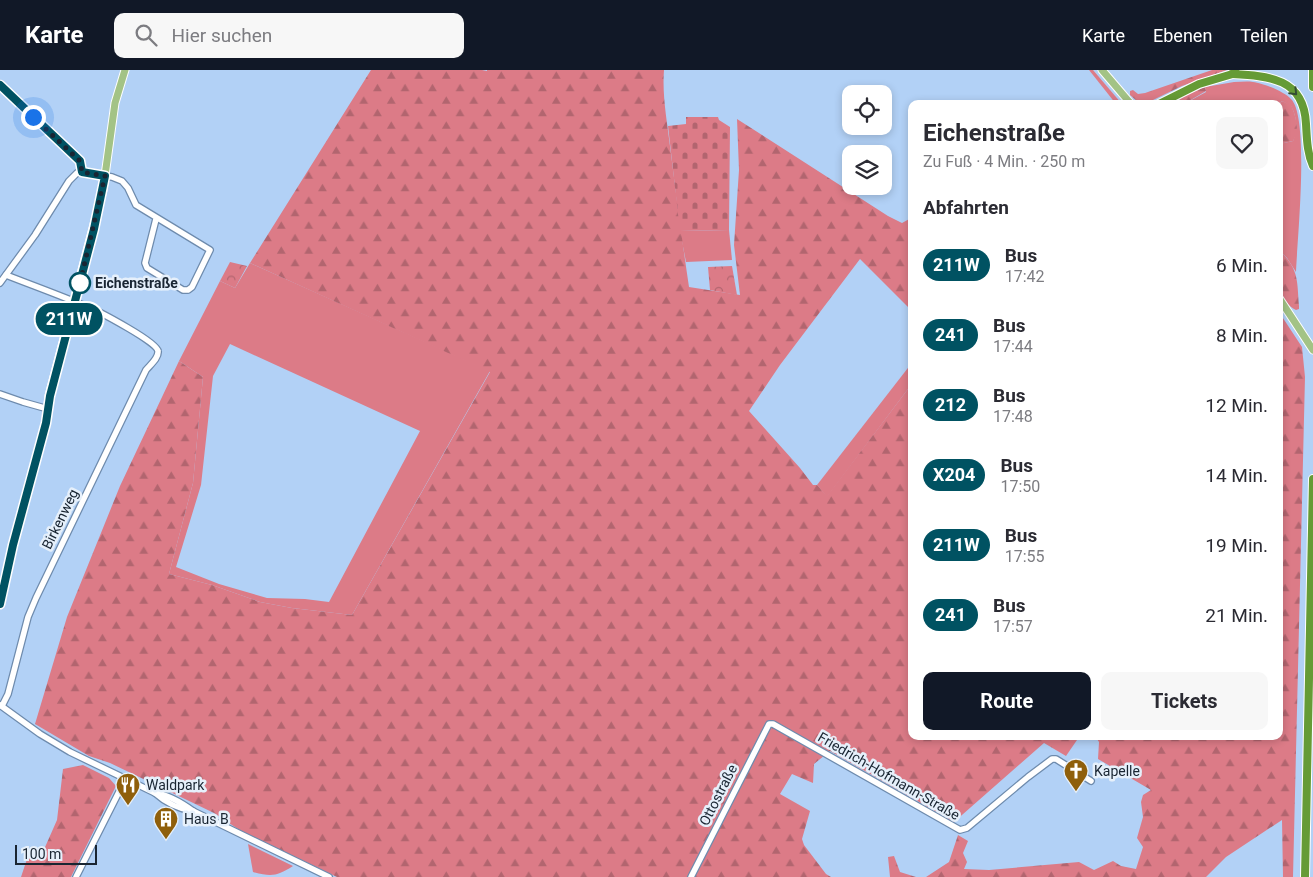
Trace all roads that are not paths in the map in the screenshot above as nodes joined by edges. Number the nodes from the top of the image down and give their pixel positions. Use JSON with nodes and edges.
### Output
{"nodes":[{"id":1,"x":125,"y":70,"type":"edge"},
{"id":2,"x":1102,"y":70,"type":"edge"},
{"id":3,"x":1247,"y":70,"type":"edge"},
{"id":4,"x":1313,"y":70,"type":"edge"},
{"id":5,"x":1232,"y":74,"type":"junction"},
{"id":6,"x":0,"y":84,"type":"edge"},
{"id":7,"x":1313,"y":87,"type":"edge"},
{"id":8,"x":1128,"y":100,"type":"edge"},
{"id":9,"x":1168,"y":100,"type":"edge"},
{"id":10,"x":1313,"y":166,"type":"edge"},
{"id":11,"x":82,"y":172,"type":"junction"},
{"id":12,"x":105,"y":176,"type":"junction"},
{"id":13,"x":156,"y":219,"type":"junction"},
{"id":14,"x":6,"y":275,"type":"junction"},
{"id":15,"x":0,"y":283,"type":"edge"},
{"id":16,"x":74,"y":302,"type":"junction"},
{"id":17,"x":1283,"y":304,"type":"edge"},
{"id":18,"x":1313,"y":350,"type":"edge"},
{"id":19,"x":0,"y":394,"type":"edge"},
{"id":20,"x":48,"y":408,"type":"junction"},
{"id":21,"x":1313,"y":479,"type":"edge"},
{"id":22,"x":0,"y":604,"type":"edge"},
{"id":23,"x":1,"y":705,"type":"edge"},
{"id":24,"x":769,"y":724,"type":"joint"},
{"id":25,"x":126,"y":778,"type":"junction"},
{"id":26,"x":1091,"y":781,"type":"dead end"},
{"id":27,"x":76,"y":877,"type":"edge"},
{"id":28,"x":329,"y":877,"type":"edge"},
{"id":29,"x":691,"y":877,"type":"edge"},
{"id":30,"x":1305,"y":877,"type":"edge"}],
"edges":[{"from":1,"to":12,"type":"main road"},
{"from":2,"to":8,"type":"main road"},
{"from":3,"to":5,"type":"highway"},
{"from":4,"to":7,"type":"highway"},
{"from":5,"to":9,"type":"highway"},
{"from":5,"to":10,"type":"highway","one_way":true},
{"from":6,"to":11,"type":"street"},
{"from":11,"to":12,"type":"street"},
{"from":11,"to":14,"type":"street"},
{"from":12,"to":13,"type":"street"},
{"from":12,"to":16,"type":"main road"},
{"from":13,"to":13,"type":"street"},
{"from":14,"to":15,"type":"street"},
{"from":14,"to":16,"type":"street"},
{"from":16,"to":20,"type":"main road"},
{"from":16,"to":23,"type":"street","name":"Birkenweg"},
{"from":17,"to":18,"type":"main road"},
{"from":19,"to":20,"type":"street"},
{"from":20,"to":22,"type":"main road"},
{"from":21,"to":30,"type":"highway"},
{"from":23,"to":25,"type":"street"},
{"from":24,"to":26,"type":"street","name":"Friedrich-Hofmann-Straße"},
{"from":24,"to":29,"type":"street","name":"Ottostraße"},
{"from":25,"to":27,"type":"street"},
{"from":25,"to":28,"type":"street"}]}
